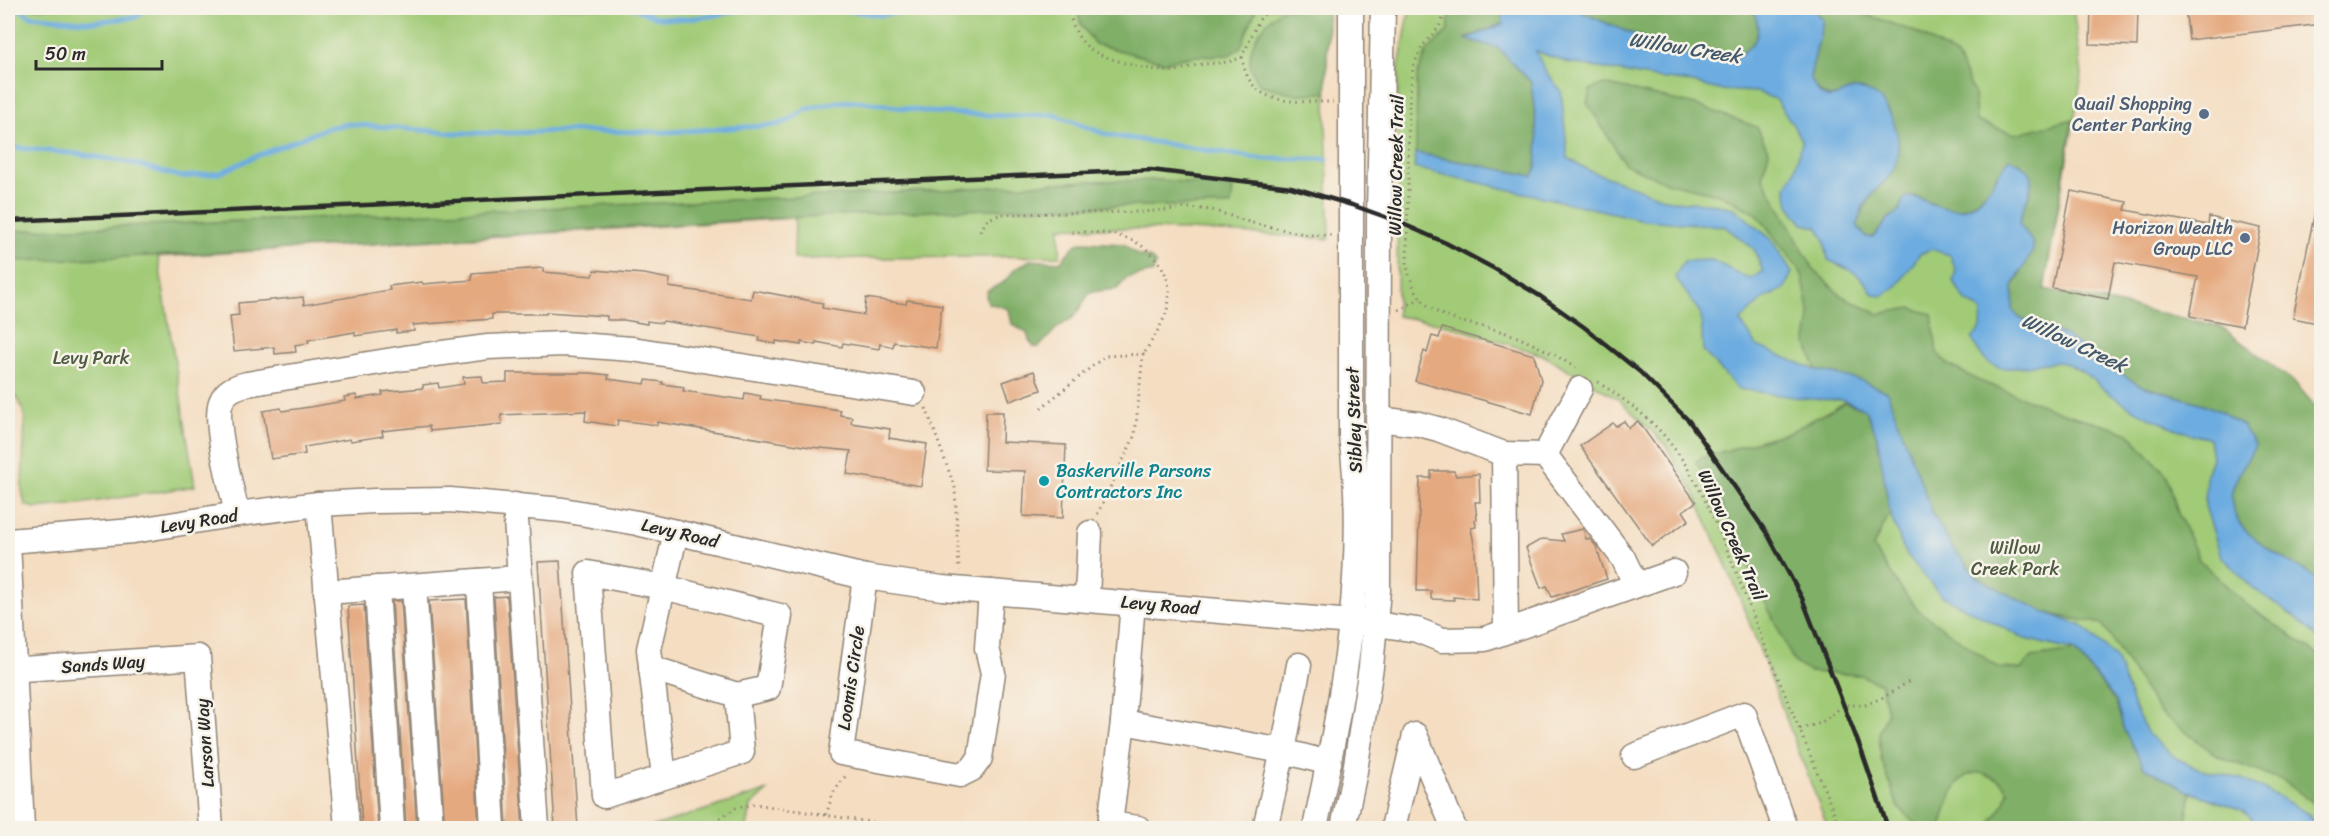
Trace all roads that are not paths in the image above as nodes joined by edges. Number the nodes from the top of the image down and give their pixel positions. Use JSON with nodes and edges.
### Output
{"nodes":[{"id":1,"x":1351,"y":9,"type":"edge"},
{"id":2,"x":1383,"y":9,"type":"edge"},
{"id":3,"x":1584,"y":379,"type":"road end"},
{"id":4,"x":914,"y":393,"type":"road end"},
{"id":5,"x":1378,"y":419,"type":"junction"},
{"id":6,"x":1504,"y":454,"type":"junction"},
{"id":7,"x":1545,"y":455,"type":"junction"},
{"id":8,"x":319,"y":504,"type":"junction"},
{"id":9,"x":515,"y":505,"type":"junction"},
{"id":10,"x":237,"y":514,"type":"junction"},
{"id":11,"x":676,"y":532,"type":"junction"},
{"id":12,"x":1090,"y":533,"type":"road end"},
{"id":13,"x":8,"y":542,"type":"edge"},
{"id":14,"x":1674,"y":572,"type":"dead end"},
{"id":15,"x":865,"y":577,"type":"junction"},
{"id":16,"x":519,"y":578,"type":"junction"},
{"id":17,"x":479,"y":581,"type":"junction"},
{"id":18,"x":1636,"y":585,"type":"junction"},
{"id":19,"x":414,"y":586,"type":"junction"},
{"id":20,"x":377,"y":588,"type":"junction"},
{"id":21,"x":663,"y":588,"type":"junction"},
{"id":22,"x":326,"y":592,"type":"junction"},
{"id":23,"x":991,"y":592,"type":"junction"},
{"id":24,"x":1087,"y":598,"type":"junction"},
{"id":25,"x":1133,"y":603,"type":"junction"},
{"id":26,"x":1352,"y":622,"type":"junction"},
{"id":27,"x":1376,"y":624,"type":"junction"},
{"id":28,"x":1506,"y":630,"type":"junction"},
{"id":29,"x":198,"y":657,"type":"joint"},
{"id":30,"x":1299,"y":665,"type":"dead end"},
{"id":31,"x":651,"y":668,"type":"junction"},
{"id":32,"x":10,"y":670,"type":"edge"},
{"id":33,"x":737,"y":695,"type":"junction"},
{"id":34,"x":1123,"y":722,"type":"junction"},
{"id":35,"x":1283,"y":751,"type":"junction"},
{"id":36,"x":1634,"y":756,"type":"dead end"},
{"id":37,"x":1329,"y":763,"type":"junction"},
{"id":38,"x":664,"y":777,"type":"junction"},
{"id":39,"x":22,"y":828,"type":"edge"},
{"id":40,"x":211,"y":828,"type":"edge"},
{"id":41,"x":347,"y":828,"type":"edge"},
{"id":42,"x":392,"y":828,"type":"edge"},
{"id":43,"x":431,"y":828,"type":"edge"},
{"id":44,"x":493,"y":828,"type":"edge"},
{"id":45,"x":537,"y":828,"type":"edge"},
{"id":46,"x":1138,"y":828,"type":"edge"},
{"id":47,"x":1265,"y":828,"type":"edge"},
{"id":48,"x":1315,"y":828,"type":"edge"},
{"id":49,"x":1343,"y":828,"type":"edge"},
{"id":50,"x":1393,"y":828,"type":"edge"},
{"id":51,"x":1454,"y":828,"type":"edge"},
{"id":52,"x":1785,"y":828,"type":"edge"}],
"edges":[{"from":1,"to":26,"type":"street","name":"Sibley Street"},
{"from":2,"to":5,"type":"street","name":"Sibley Street"},
{"from":3,"to":7,"type":"street"},
{"from":4,"to":10,"type":"street"},
{"from":5,"to":6,"type":"street"},
{"from":5,"to":27,"type":"street","name":"Sibley Street"},
{"from":6,"to":7,"type":"street"},
{"from":6,"to":28,"type":"street"},
{"from":7,"to":18,"type":"street"},
{"from":8,"to":9,"type":"street","name":"Levy Road"},
{"from":8,"to":10,"type":"street","name":"Levy Road"},
{"from":8,"to":22,"type":"street"},
{"from":9,"to":11,"type":"street","name":"Levy Road"},
{"from":9,"to":16,"type":"street"},
{"from":10,"to":13,"type":"street","name":"Levy Road"},
{"from":11,"to":15,"type":"street","name":"Levy Road"},
{"from":11,"to":21,"type":"street"},
{"from":12,"to":24,"type":"street"},
{"from":13,"to":32,"type":"street"},
{"from":14,"to":18,"type":"street","name":"Levy Road"},
{"from":15,"to":23,"type":"street","name":"Levy Road"},
{"from":15,"to":23,"type":"street","name":"Loomis Circle"},
{"from":16,"to":17,"type":"street"},
{"from":16,"to":45,"type":"street"},
{"from":17,"to":19,"type":"street"},
{"from":17,"to":44,"type":"street"},
{"from":18,"to":28,"type":"street","name":"Levy Road"},
{"from":19,"to":20,"type":"street"},
{"from":19,"to":43,"type":"street"},
{"from":20,"to":22,"type":"street"},
{"from":20,"to":42,"type":"street"},
{"from":21,"to":31,"type":"street"},
{"from":21,"to":33,"type":"street"},
{"from":21,"to":38,"type":"street"},
{"from":22,"to":41,"type":"street"},
{"from":23,"to":24,"type":"street","name":"Levy Road"},
{"from":24,"to":25,"type":"street","name":"Levy Road"},
{"from":25,"to":26,"type":"street","name":"Levy Road"},
{"from":25,"to":34,"type":"street"},
{"from":26,"to":27,"type":"street","name":"Levy Road"},
{"from":26,"to":37,"type":"street","name":"Sibley Street"},
{"from":27,"to":28,"type":"street","name":"Levy Road"},
{"from":27,"to":49,"type":"street","name":"Sibley Street"},
{"from":29,"to":32,"type":"street","name":"Sands Way"},
{"from":29,"to":40,"type":"street","name":"Larson Way"},
{"from":30,"to":35,"type":"street"},
{"from":31,"to":33,"type":"street"},
{"from":31,"to":38,"type":"street"},
{"from":32,"to":39,"type":"street"},
{"from":33,"to":38,"type":"street"},
{"from":34,"to":35,"type":"street"},
{"from":34,"to":46,"type":"street"},
{"from":35,"to":37,"type":"street"},
{"from":35,"to":47,"type":"street"},
{"from":36,"to":52,"type":"street"},
{"from":37,"to":48,"type":"street","name":"Sibley Street"},
{"from":50,"to":51,"type":"street"}]}
